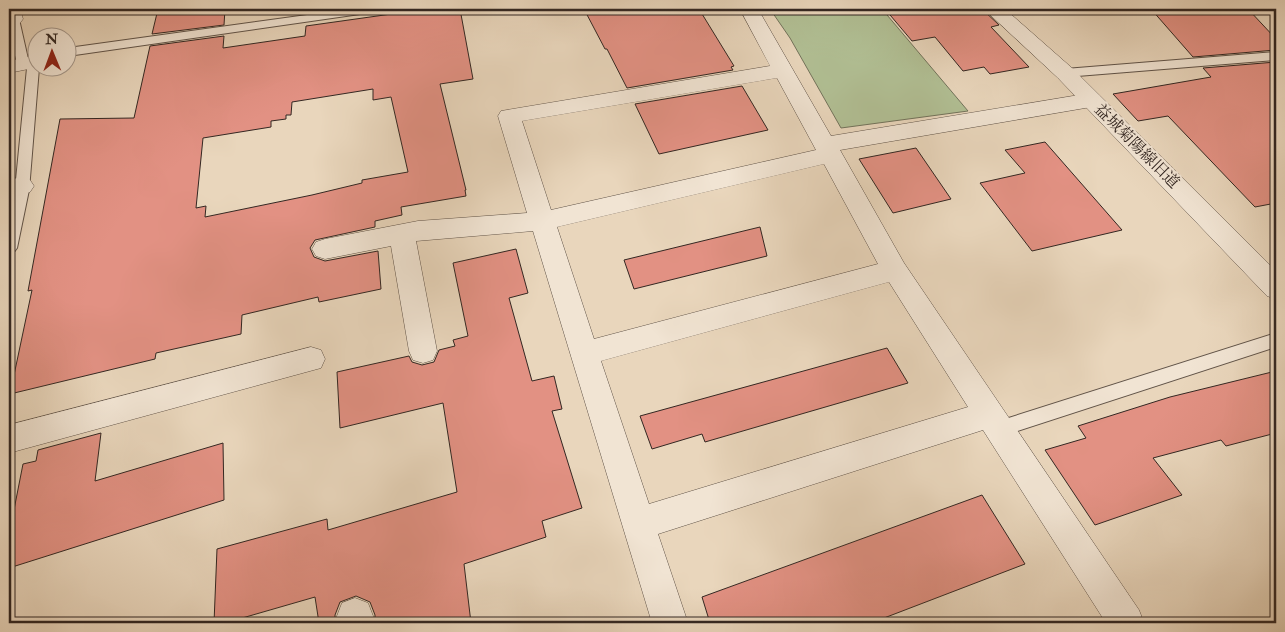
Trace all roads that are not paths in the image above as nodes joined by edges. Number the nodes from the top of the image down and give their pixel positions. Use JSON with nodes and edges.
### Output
{"nodes":[{"id":1,"x":374,"y":9,"type":"edge"},
{"id":2,"x":749,"y":9,"type":"edge"},
{"id":3,"x":994,"y":9,"type":"edge"},
{"id":4,"x":1273,"y":9,"type":"edge"},
{"id":5,"x":1276,"y":12,"type":"edge"},
{"id":6,"x":11,"y":16,"type":"edge"},
{"id":7,"x":78,"y":51,"type":"edge"},
{"id":8,"x":1276,"y":56,"type":"edge"},
{"id":9,"x":26,"y":63,"type":"edge"},
{"id":10,"x":783,"y":70,"type":"junction"},
{"id":11,"x":1064,"y":73,"type":"junction"},
{"id":12,"x":1091,"y":100,"type":"junction"},
{"id":13,"x":827,"y":150,"type":"junction"},
{"id":14,"x":15,"y":188,"type":"edge"},
{"id":15,"x":542,"y":221,"type":"junction"},
{"id":16,"x":402,"y":234,"type":"junction"},
{"id":17,"x":9,"y":248,"type":"edge"},
{"id":18,"x":325,"y":249,"type":"dead end"},
{"id":19,"x":895,"y":270,"type":"junction"},
{"id":20,"x":1276,"y":288,"type":"edge"},
{"id":21,"x":1276,"y":340,"type":"edge"},
{"id":22,"x":423,"y":351,"type":"dead end"},
{"id":23,"x":584,"y":354,"type":"junction"},
{"id":24,"x":311,"y":359,"type":"dead end"},
{"id":25,"x":994,"y":422,"type":"junction"},
{"id":26,"x":9,"y":439,"type":"edge"},
{"id":27,"x":638,"y":524,"type":"junction"},
{"id":28,"x":670,"y":623,"type":"edge"},
{"id":29,"x":1126,"y":623,"type":"edge"}],
"edges":[{"from":1,"to":7,"type":"lane"},
{"from":2,"to":10,"type":"street"},
{"from":3,"to":11,"type":"street","name":"益城菊陽線旧道"},
{"from":4,"to":5,"type":"lane"},
{"from":6,"to":9,"type":"lane"},
{"from":8,"to":11,"type":"lane"},
{"from":9,"to":14,"type":"lane"},
{"from":10,"to":13,"type":"street"},
{"from":10,"to":15,"type":"street"},
{"from":11,"to":12,"type":"street","name":"益城菊陽線旧道"},
{"from":12,"to":13,"type":"street"},
{"from":12,"to":20,"type":"street","name":"益城菊陽線旧道"},
{"from":13,"to":15,"type":"street"},
{"from":13,"to":19,"type":"street"},
{"from":14,"to":17,"type":"lane"},
{"from":15,"to":16,"type":"street"},
{"from":15,"to":23,"type":"street"},
{"from":16,"to":18,"type":"street"},
{"from":16,"to":22,"type":"street"},
{"from":19,"to":23,"type":"street"},
{"from":19,"to":25,"type":"street"},
{"from":21,"to":25,"type":"lane"},
{"from":23,"to":27,"type":"street"},
{"from":24,"to":26,"type":"street"},
{"from":25,"to":27,"type":"street"},
{"from":25,"to":29,"type":"street"},
{"from":27,"to":28,"type":"street"}]}
